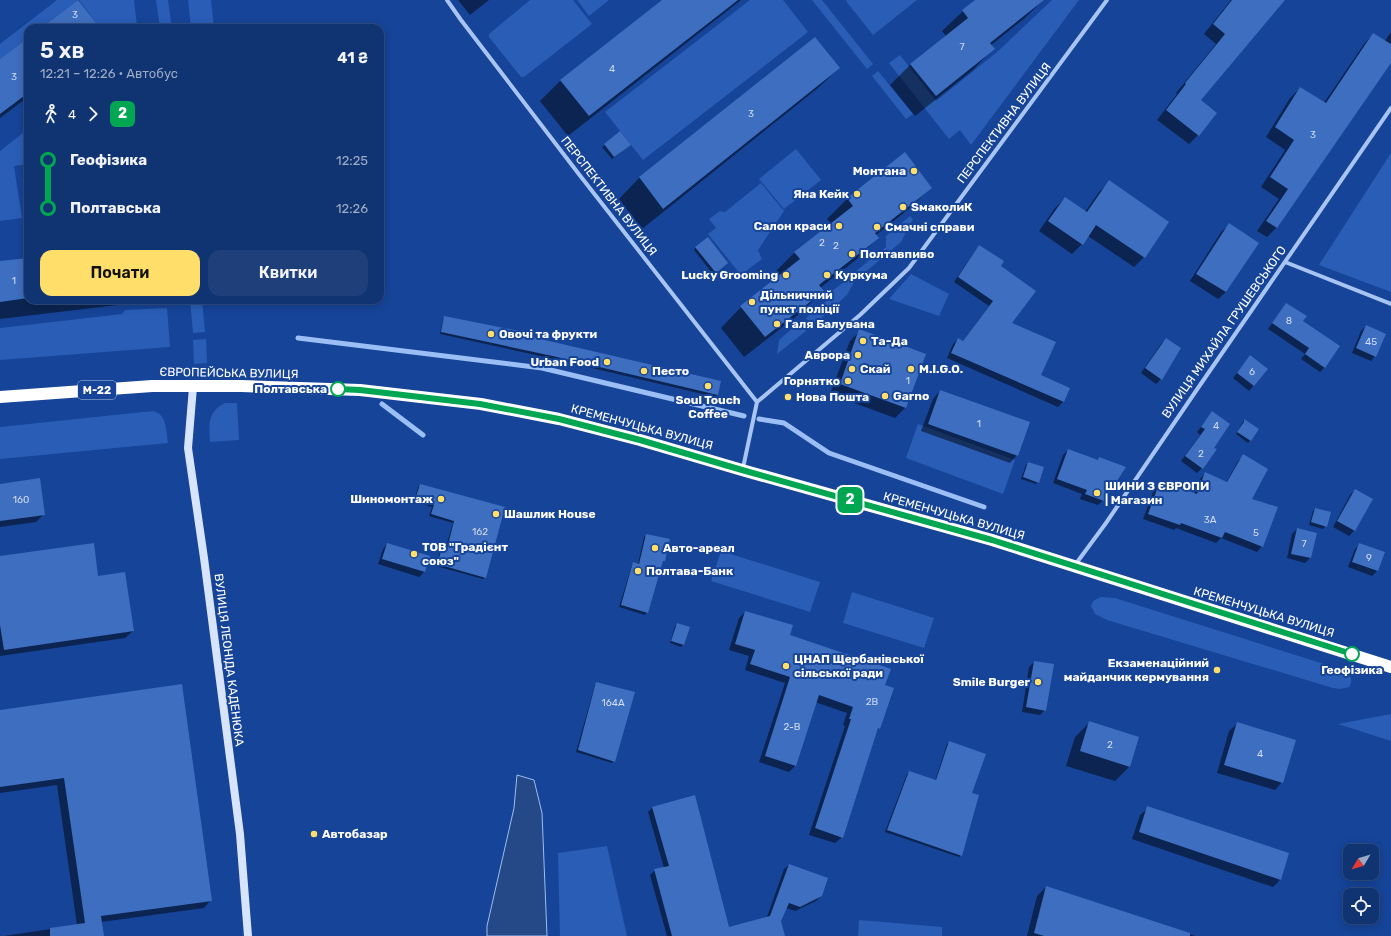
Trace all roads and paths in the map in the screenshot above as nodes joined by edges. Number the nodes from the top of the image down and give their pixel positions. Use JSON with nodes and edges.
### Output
{"nodes":[{"id":1,"x":447,"y":0,"type":"edge"},
{"id":2,"x":1107,"y":0,"type":"edge"},
{"id":3,"x":1391,"y":108,"type":"edge"},
{"id":4,"x":1285,"y":262,"type":"junction"},
{"id":5,"x":1391,"y":304,"type":"edge"},
{"id":6,"x":193,"y":387,"type":"junction"},
{"id":7,"x":0,"y":397,"type":"edge"},
{"id":8,"x":757,"y":402,"type":"junction"},
{"id":9,"x":480,"y":404,"type":"joint"},
{"id":10,"x":742,"y":470,"type":"junction"},
{"id":11,"x":1074,"y":567,"type":"junction"},
{"id":12,"x":1391,"y":667,"type":"edge"},
{"id":13,"x":248,"y":936,"type":"edge"}],
"edges":[{"from":1,"to":8,"type":"street","name":"ПЕРСПЕКТИВНА ВУЛИЦЯ"},
{"from":2,"to":8,"type":"street","name":"ПЕРСПЕКТИВНА ВУЛИЦЯ"},
{"from":3,"to":4,"type":"street","name":"ВУЛИЦЯ МИХАЙЛА ГРУШЕВСЬКОГО"},
{"from":4,"to":5,"type":"street"},
{"from":4,"to":11,"type":"street","name":"ВУЛИЦЯ МИХАЙЛА ГРУШЕВСЬКОГО"},
{"from":6,"to":7,"type":"highway","name":"ЄВРОПЕЙСЬКА ВУЛИЦЯ","number":"М-22"},
{"from":6,"to":9,"type":"highway","name":"ЄВРОПЕЙСЬКА ВУЛИЦЯ","number":"М-22"},
{"from":6,"to":13,"type":"street","name":"ВУЛИЦЯ ЛЕОНІДА КАДЕНЮКА"},
{"from":8,"to":10,"type":"street"},
{"from":9,"to":10,"type":"highway","name":"КРЕМЕНЧУЦЬКА ВУЛИЦЯ","number":"М-22"},
{"from":10,"to":11,"type":"highway","name":"КРЕМЕНЧУЦЬКА ВУЛИЦЯ","number":"М-22"},
{"from":11,"to":12,"type":"highway","name":"КРЕМЕНЧУЦЬКА ВУЛИЦЯ","number":"М-22"}]}
